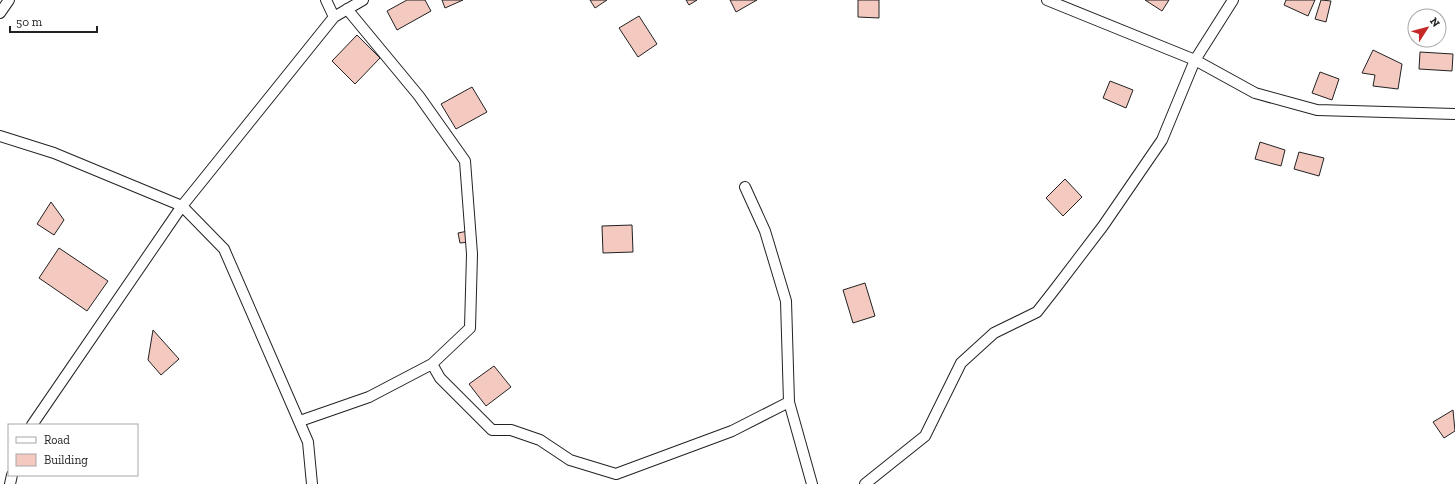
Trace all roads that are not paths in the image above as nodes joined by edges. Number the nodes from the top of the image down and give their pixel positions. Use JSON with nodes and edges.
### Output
{"nodes":[{"id":1,"x":10,"y":0,"type":"edge"},
{"id":2,"x":326,"y":0,"type":"edge"},
{"id":3,"x":363,"y":0,"type":"edge"},
{"id":4,"x":1047,"y":0,"type":"edge"},
{"id":5,"x":1233,"y":0,"type":"edge"},
{"id":6,"x":347,"y":9,"type":"junction"},
{"id":7,"x":0,"y":13,"type":"edge"},
{"id":8,"x":334,"y":17,"type":"junction"},
{"id":9,"x":1195,"y":60,"type":"junction"},
{"id":10,"x":1455,"y":114,"type":"edge"},
{"id":11,"x":0,"y":136,"type":"edge"},
{"id":12,"x":745,"y":187,"type":"dead end"},
{"id":13,"x":182,"y":206,"type":"junction"},
{"id":14,"x":432,"y":364,"type":"junction"},
{"id":15,"x":789,"y":402,"type":"junction"},
{"id":16,"x":300,"y":421,"type":"junction"},
{"id":17,"x":33,"y":424,"type":"edge"},
{"id":18,"x":312,"y":484,"type":"edge"},
{"id":19,"x":812,"y":484,"type":"edge"},
{"id":20,"x":865,"y":484,"type":"edge"}],
"edges":[{"from":1,"to":7,"type":"street"},
{"from":2,"to":8,"type":"street"},
{"from":3,"to":6,"type":"street"},
{"from":4,"to":9,"type":"street"},
{"from":5,"to":9,"type":"street"},
{"from":6,"to":8,"type":"street"},
{"from":6,"to":14,"type":"street"},
{"from":8,"to":13,"type":"street"},
{"from":9,"to":10,"type":"street"},
{"from":9,"to":20,"type":"street"},
{"from":11,"to":13,"type":"street"},
{"from":12,"to":15,"type":"street"},
{"from":13,"to":16,"type":"street"},
{"from":13,"to":17,"type":"street"},
{"from":14,"to":15,"type":"street"},
{"from":14,"to":16,"type":"street"},
{"from":15,"to":19,"type":"street"},
{"from":16,"to":18,"type":"street"}]}
